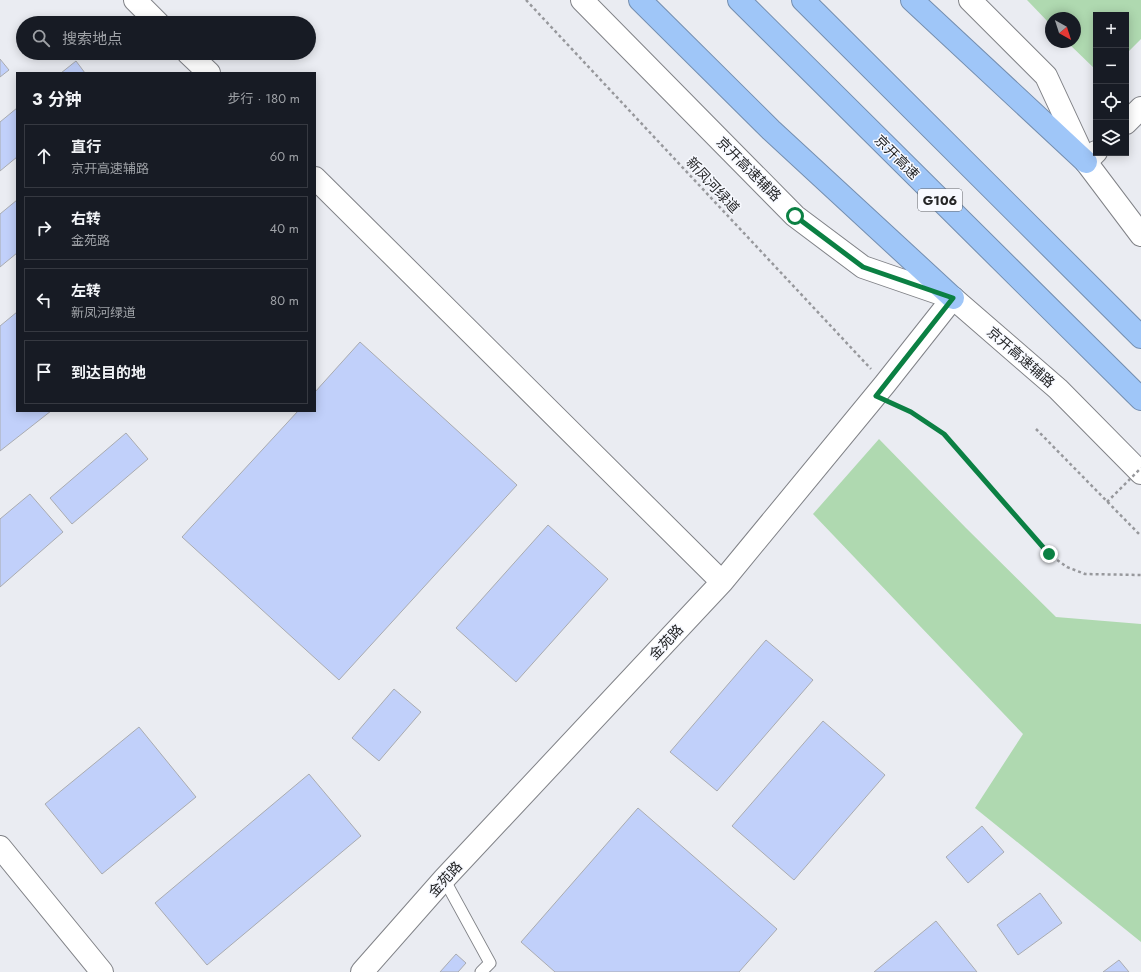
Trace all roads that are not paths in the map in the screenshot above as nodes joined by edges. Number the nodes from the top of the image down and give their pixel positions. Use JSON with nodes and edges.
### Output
{"nodes":[{"id":1,"x":135,"y":0,"type":"edge"},
{"id":2,"x":582,"y":0,"type":"edge"},
{"id":3,"x":640,"y":0,"type":"edge"},
{"id":4,"x":739,"y":0,"type":"edge"},
{"id":5,"x":803,"y":0,"type":"edge"},
{"id":6,"x":912,"y":0,"type":"edge"},
{"id":7,"x":970,"y":0,"type":"edge"},
{"id":8,"x":151,"y":16,"type":"edge"},
{"id":9,"x":195,"y":60,"type":"edge"},
{"id":10,"x":208,"y":72,"type":"edge"},
{"id":11,"x":1141,"y":108,"type":"edge"},
{"id":12,"x":1129,"y":120,"type":"edge"},
{"id":13,"x":1091,"y":157,"type":"edge"},
{"id":14,"x":316,"y":179,"type":"edge"},
{"id":15,"x":1141,"y":235,"type":"edge"},
{"id":16,"x":953,"y":298,"type":"junction"},
{"id":17,"x":1141,"y":337,"type":"edge"},
{"id":18,"x":1141,"y":400,"type":"edge"},
{"id":19,"x":1141,"y":473,"type":"edge"},
{"id":20,"x":722,"y":582,"type":"junction"},
{"id":21,"x":0,"y":846,"type":"edge"},
{"id":22,"x":444,"y":880,"type":"junction"},
{"id":23,"x":102,"y":972,"type":"edge"},
{"id":24,"x":362,"y":972,"type":"edge"},
{"id":25,"x":481,"y":972,"type":"edge"}],
"edges":[{"from":1,"to":8,"type":"street"},
{"from":2,"to":16,"type":"street","name":"京开高速辅路"},
{"from":3,"to":16,"type":"highway"},
{"from":4,"to":18,"type":"highway","name":"京开高速","number":"G106"},
{"from":5,"to":17,"type":"highway"},
{"from":6,"to":13,"type":"highway"},
{"from":7,"to":13,"type":"street"},
{"from":9,"to":10,"type":"street"},
{"from":11,"to":12,"type":"street"},
{"from":13,"to":15,"type":"street"},
{"from":14,"to":20,"type":"street"},
{"from":16,"to":19,"type":"street","name":"京开高速辅路"},
{"from":16,"to":20,"type":"street","name":"金苑路"},
{"from":20,"to":22,"type":"street","name":"金苑路"},
{"from":21,"to":23,"type":"street"},
{"from":22,"to":24,"type":"street","name":"金苑路"},
{"from":22,"to":25,"type":"lane"}]}
